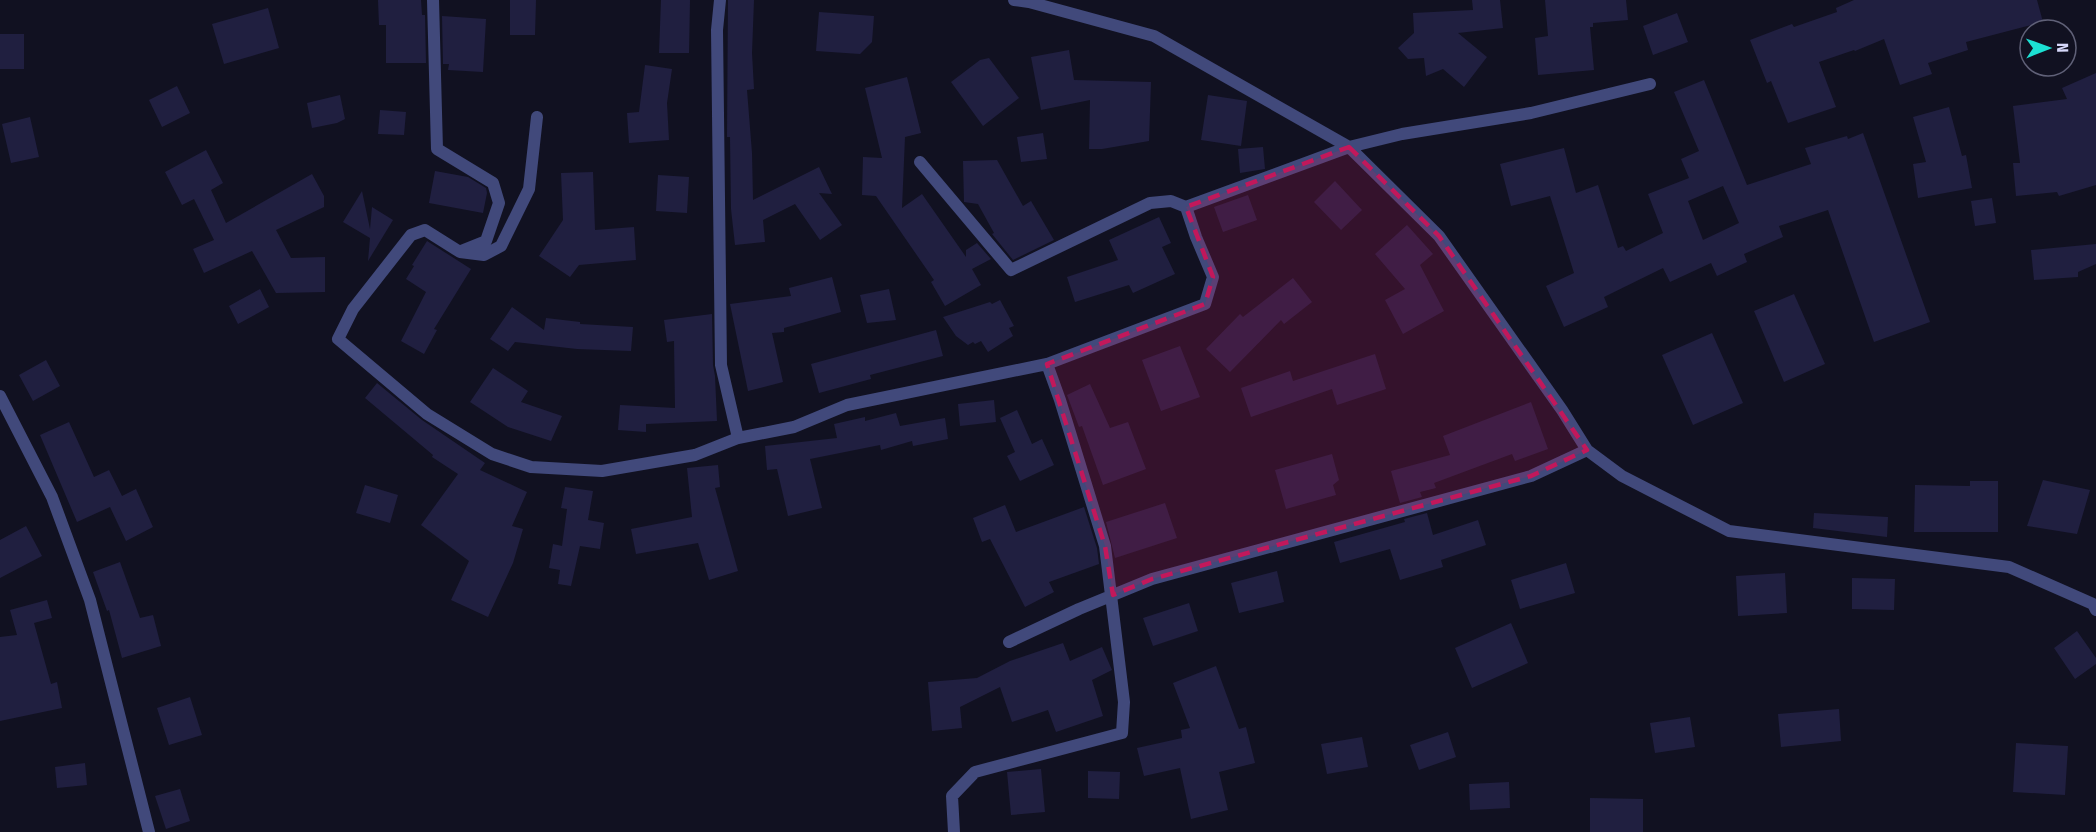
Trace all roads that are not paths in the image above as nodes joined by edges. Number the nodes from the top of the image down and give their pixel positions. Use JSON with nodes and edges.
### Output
{"nodes":[{"id":1,"x":433,"y":0,"type":"edge"},
{"id":2,"x":720,"y":0,"type":"edge"},
{"id":3,"x":1014,"y":0,"type":"edge"},
{"id":4,"x":1650,"y":84,"type":"dead end"},
{"id":5,"x":537,"y":117,"type":"dead end"},
{"id":6,"x":1349,"y":147,"type":"junction"},
{"id":7,"x":920,"y":162,"type":"dead end"},
{"id":8,"x":1186,"y":207,"type":"junction"},
{"id":9,"x":460,"y":252,"type":"junction"},
{"id":10,"x":1047,"y":364,"type":"junction"},
{"id":11,"x":0,"y":396,"type":"edge"},
{"id":12,"x":738,"y":438,"type":"junction"},
{"id":13,"x":1587,"y":450,"type":"junction"},
{"id":14,"x":1113,"y":595,"type":"junction"},
{"id":15,"x":2095,"y":606,"type":"edge"},
{"id":16,"x":1009,"y":642,"type":"dead end"},
{"id":17,"x":149,"y":832,"type":"edge"},
{"id":18,"x":954,"y":832,"type":"edge"}],
"edges":[{"from":1,"to":9,"type":"street"},
{"from":2,"to":12,"type":"street"},
{"from":3,"to":6,"type":"street"},
{"from":4,"to":6,"type":"street"},
{"from":5,"to":9,"type":"street"},
{"from":6,"to":8,"type":"street"},
{"from":6,"to":13,"type":"street"},
{"from":7,"to":8,"type":"street"},
{"from":8,"to":10,"type":"street"},
{"from":9,"to":12,"type":"street"},
{"from":10,"to":12,"type":"street"},
{"from":10,"to":14,"type":"street"},
{"from":11,"to":17,"type":"street"},
{"from":13,"to":14,"type":"street"},
{"from":13,"to":15,"type":"street"},
{"from":14,"to":16,"type":"street"},
{"from":14,"to":18,"type":"street"}]}
